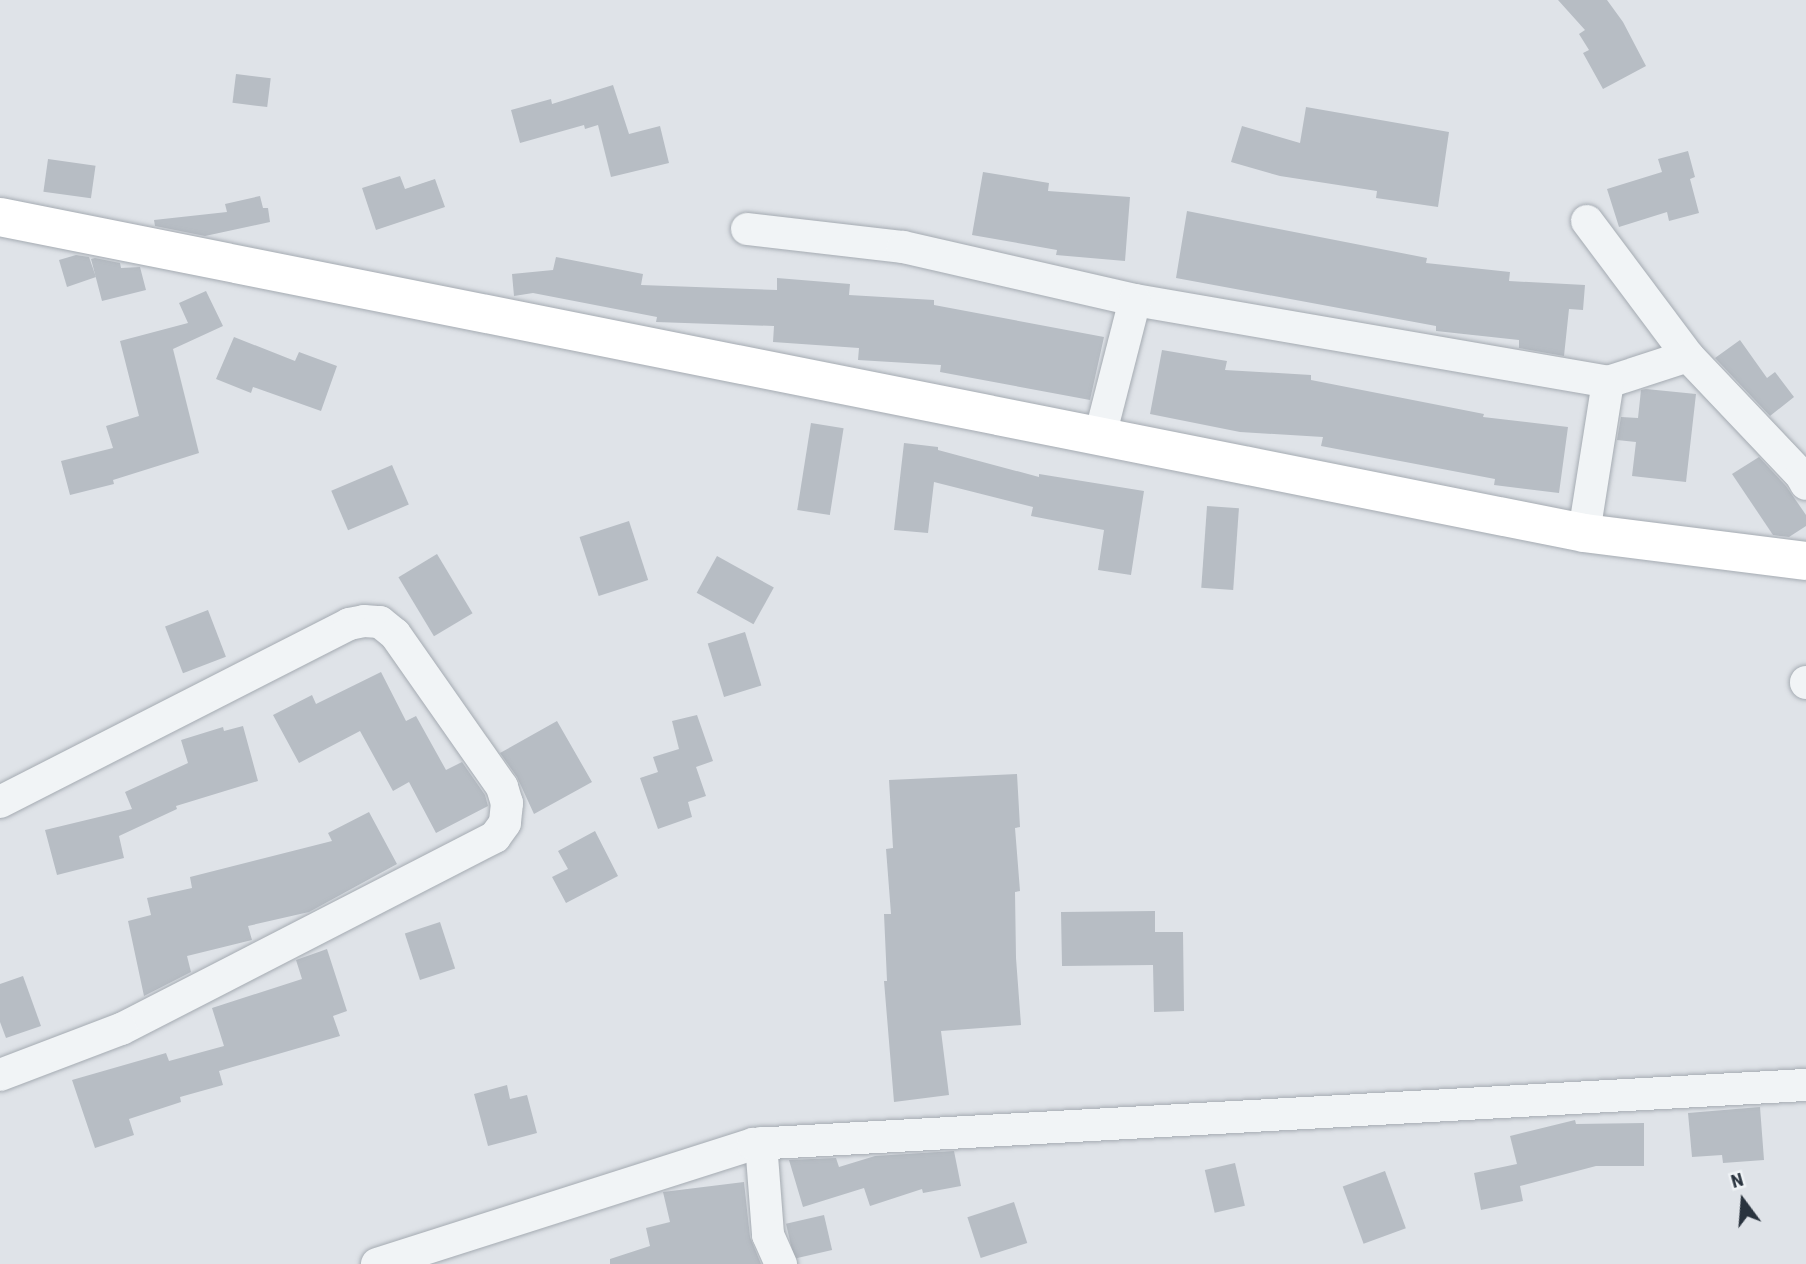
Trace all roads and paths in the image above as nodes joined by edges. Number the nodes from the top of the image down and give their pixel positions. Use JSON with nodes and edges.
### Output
{"nodes":[{"id":1,"x":0,"y":217,"type":"edge"},
{"id":2,"x":1587,"y":221,"type":"dead end"},
{"id":3,"x":747,"y":229,"type":"dead end"},
{"id":4,"x":1135,"y":300,"type":"junction"},
{"id":5,"x":1688,"y":356,"type":"junction"},
{"id":6,"x":1608,"y":382,"type":"junction"},
{"id":7,"x":1100,"y":436,"type":"junction"},
{"id":8,"x":1806,"y":484,"type":"edge"},
{"id":9,"x":1584,"y":533,"type":"junction"},
{"id":10,"x":1806,"y":561,"type":"edge"},
{"id":11,"x":0,"y":802,"type":"edge"},
{"id":12,"x":0,"y":1074,"type":"edge"},
{"id":13,"x":1806,"y":1085,"type":"edge"},
{"id":14,"x":761,"y":1143,"type":"junction"},
{"id":15,"x":377,"y":1264,"type":"edge"},
{"id":16,"x":781,"y":1264,"type":"edge"}],
"edges":[{"from":1,"to":7,"type":"street"},
{"from":2,"to":5,"type":"street"},
{"from":3,"to":4,"type":"street"},
{"from":4,"to":6,"type":"street"},
{"from":4,"to":7,"type":"street"},
{"from":5,"to":6,"type":"street"},
{"from":5,"to":8,"type":"street"},
{"from":6,"to":9,"type":"street"},
{"from":7,"to":9,"type":"street"},
{"from":9,"to":10,"type":"street"},
{"from":11,"to":12,"type":"street"},
{"from":13,"to":14,"type":"street"},
{"from":14,"to":15,"type":"street"},
{"from":14,"to":16,"type":"street"}]}
